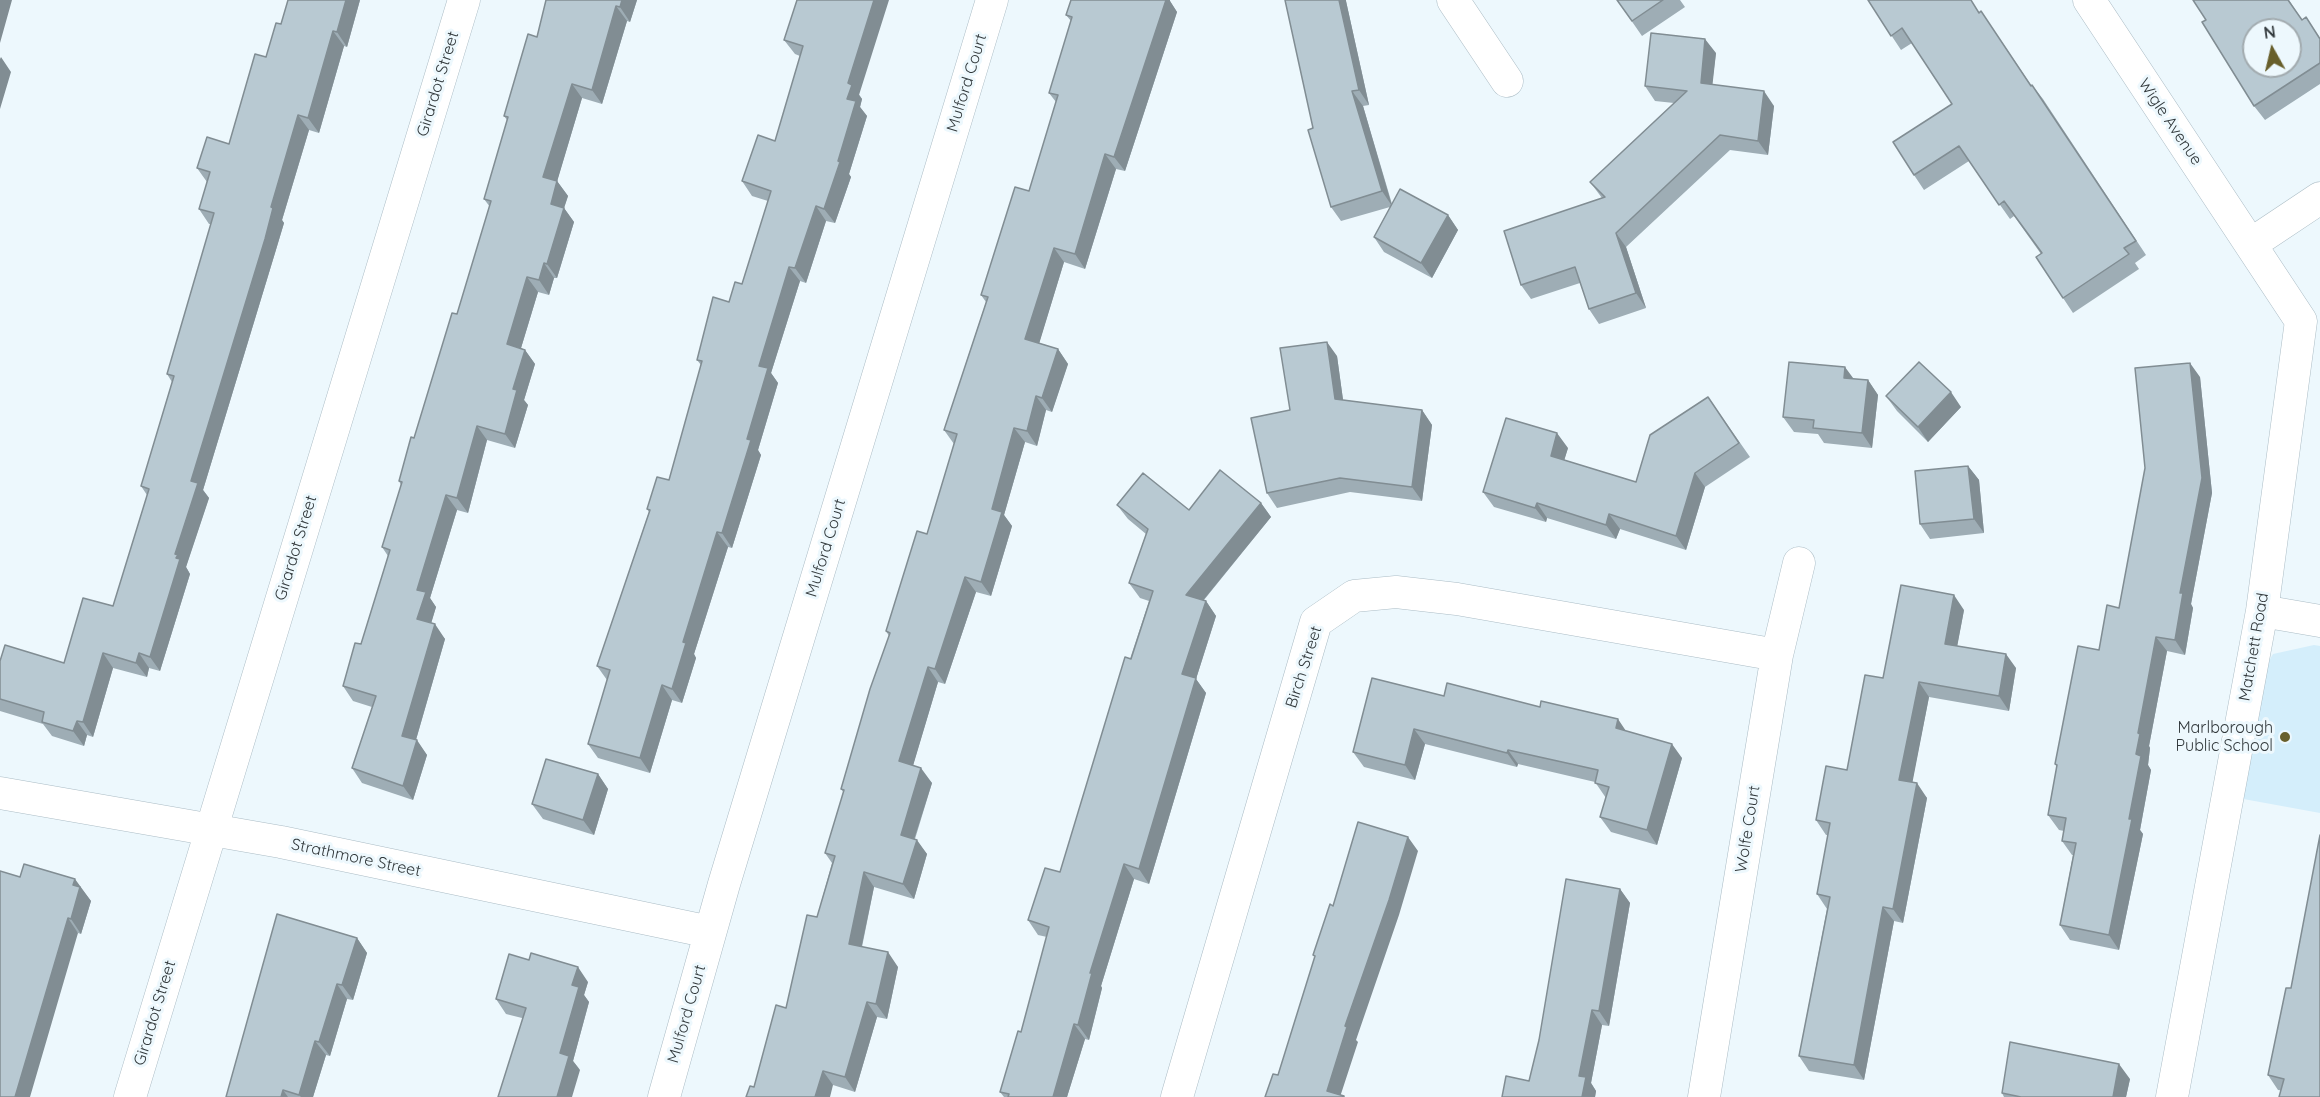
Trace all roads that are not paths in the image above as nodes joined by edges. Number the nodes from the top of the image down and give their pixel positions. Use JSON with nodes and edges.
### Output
{"nodes":[{"id":1,"x":464,"y":0,"type":"edge"},
{"id":2,"x":992,"y":0,"type":"edge"},
{"id":3,"x":1453,"y":0,"type":"edge"},
{"id":4,"x":2089,"y":0,"type":"edge"},
{"id":5,"x":1507,"y":81,"type":"dead end"},
{"id":6,"x":2320,"y":198,"type":"edge"},
{"id":7,"x":2251,"y":244,"type":"junction"},
{"id":8,"x":1799,"y":563,"type":"dead end"},
{"id":9,"x":2262,"y":611,"type":"junction"},
{"id":10,"x":2320,"y":621,"type":"edge"},
{"id":11,"x":1777,"y":655,"type":"junction"},
{"id":12,"x":0,"y":793,"type":"edge"},
{"id":13,"x":210,"y":829,"type":"junction"},
{"id":14,"x":710,"y":932,"type":"junction"},
{"id":15,"x":130,"y":1097,"type":"edge"},
{"id":16,"x":664,"y":1097,"type":"edge"},
{"id":17,"x":1177,"y":1097,"type":"edge"},
{"id":18,"x":1704,"y":1097,"type":"edge"},
{"id":19,"x":2172,"y":1097,"type":"edge"}],
"edges":[{"from":1,"to":13,"type":"street","name":"Girardot Street"},
{"from":2,"to":14,"type":"street","name":"Mulford Court"},
{"from":3,"to":5,"type":"street"},
{"from":4,"to":7,"type":"street","name":"Wigle Avenue"},
{"from":6,"to":7,"type":"street"},
{"from":7,"to":9,"type":"street","name":"Matchett Road"},
{"from":8,"to":11,"type":"street","name":"Wolfe Court"},
{"from":9,"to":10,"type":"street"},
{"from":9,"to":19,"type":"street","name":"Matchett Road"},
{"from":11,"to":17,"type":"street","name":"Birch Street"},
{"from":11,"to":18,"type":"street","name":"Wolfe Court"},
{"from":12,"to":13,"type":"street","name":"Strathmore Street"},
{"from":13,"to":14,"type":"street","name":"Strathmore Street"},
{"from":13,"to":15,"type":"street","name":"Girardot Street"},
{"from":14,"to":16,"type":"street","name":"Mulford Court"}]}
